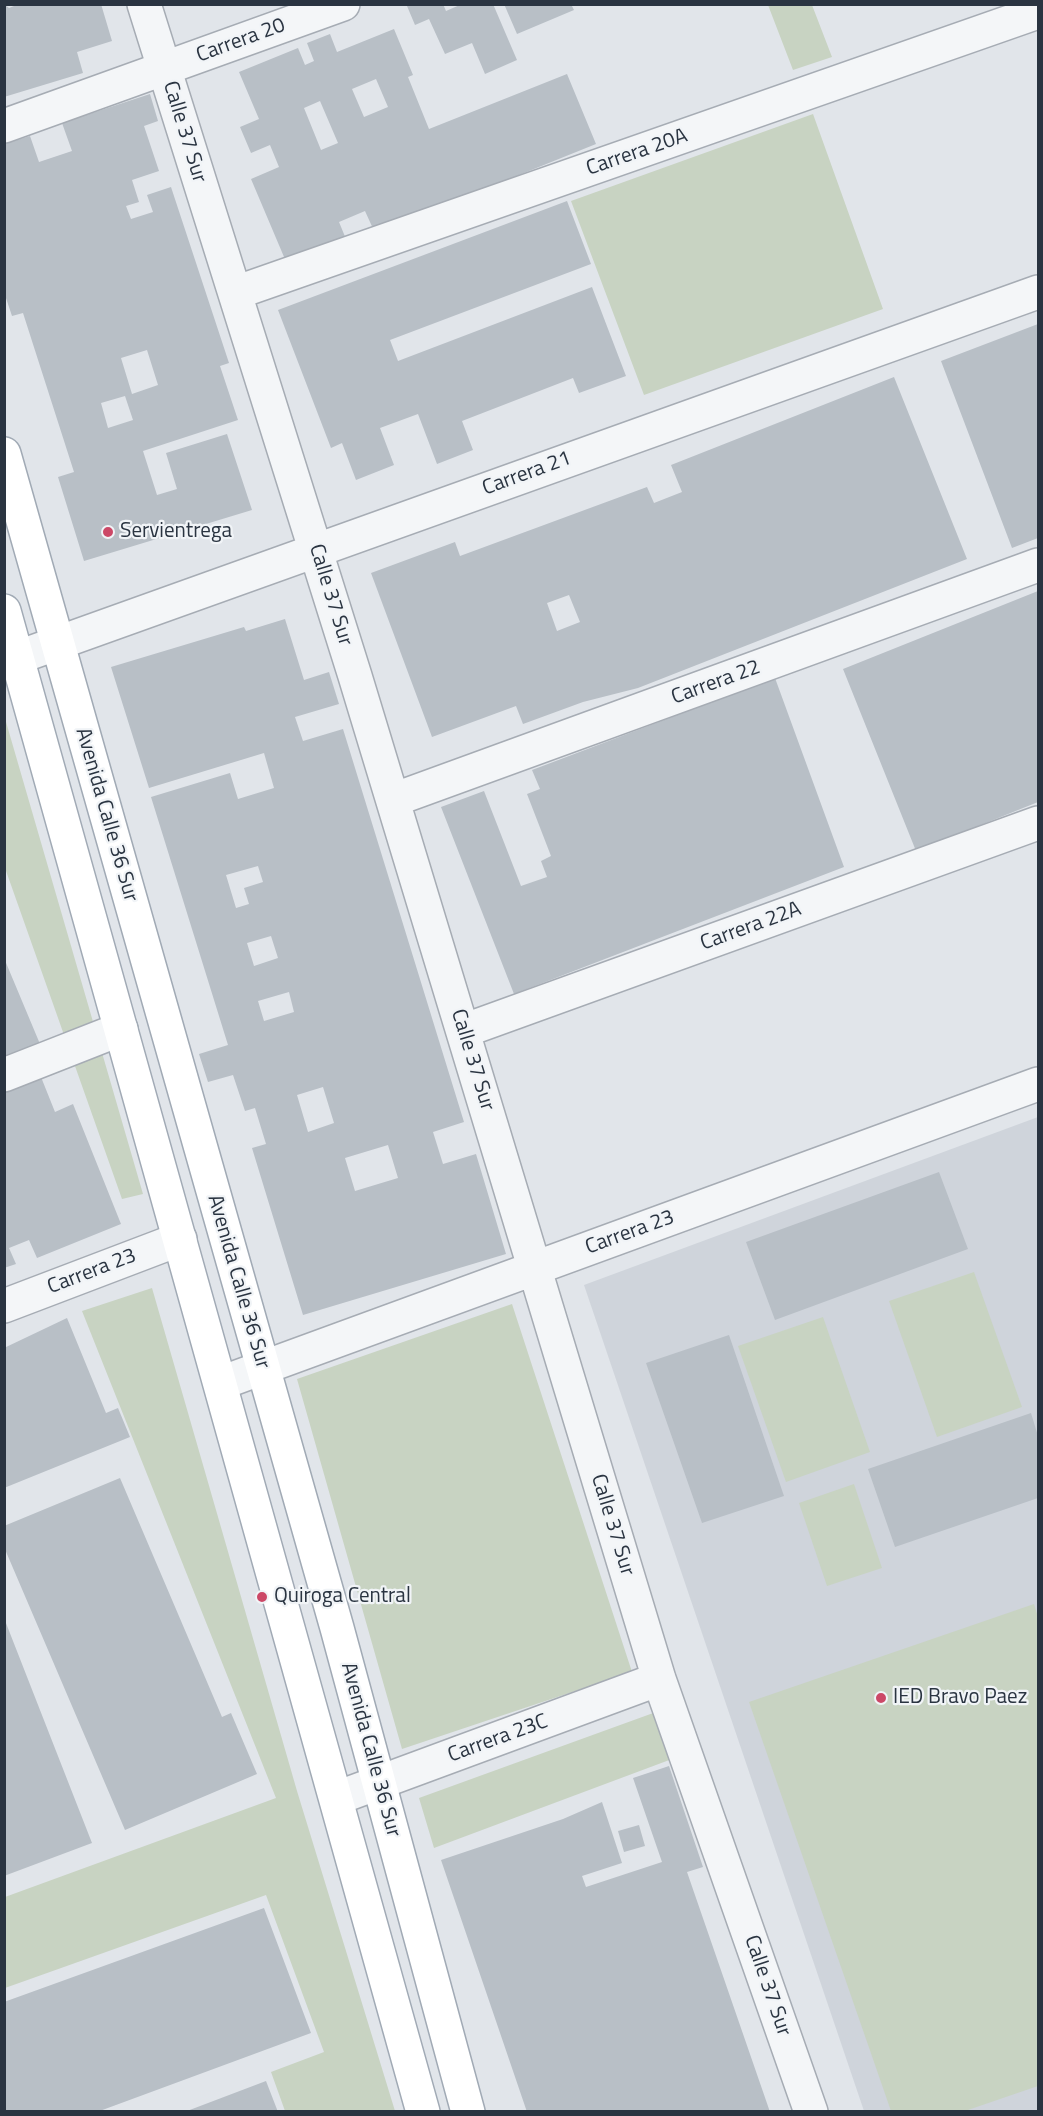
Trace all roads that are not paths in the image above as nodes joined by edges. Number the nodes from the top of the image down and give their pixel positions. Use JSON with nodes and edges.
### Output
{"nodes":[{"id":1,"x":144,"y":4,"type":"edge"},
{"id":2,"x":343,"y":4,"type":"edge"},
{"id":3,"x":1038,"y":12,"type":"edge"},
{"id":4,"x":164,"y":69,"type":"junction"},
{"id":5,"x":4,"y":126,"type":"edge"},
{"id":6,"x":1038,"y":292,"type":"edge"},
{"id":7,"x":235,"y":293,"type":"junction"},
{"id":8,"x":4,"y":454,"type":"edge"},
{"id":9,"x":316,"y":550,"type":"junction"},
{"id":10,"x":1038,"y":565,"type":"edge"},
{"id":11,"x":4,"y":611,"type":"edge"},
{"id":12,"x":58,"y":643,"type":"junction"},
{"id":13,"x":16,"y":658,"type":"junction"},
{"id":14,"x":393,"y":800,"type":"junction"},
{"id":15,"x":1038,"y":823,"type":"edge"},
{"id":16,"x":121,"y":1029,"type":"junction"},
{"id":17,"x":463,"y":1031,"type":"junction"},
{"id":18,"x":4,"y":1075,"type":"edge"},
{"id":19,"x":1038,"y":1084,"type":"edge"},
{"id":20,"x":180,"y":1239,"type":"junction"},
{"id":21,"x":534,"y":1268,"type":"junction"},
{"id":22,"x":4,"y":1306,"type":"edge"},
{"id":23,"x":262,"y":1367,"type":"junction"},
{"id":24,"x":221,"y":1383,"type":"junction"},
{"id":25,"x":659,"y":1679,"type":"junction"},
{"id":26,"x":378,"y":1783,"type":"junction"},
{"id":27,"x":337,"y":1797,"type":"junction"},
{"id":28,"x":423,"y":2112,"type":"edge"},
{"id":29,"x":468,"y":2112,"type":"edge"},
{"id":30,"x":811,"y":2112,"type":"edge"}],
"edges":[{"from":1,"to":4,"type":"street","name":"Calle 37 Sur"},
{"from":2,"to":4,"type":"street","name":"Carrera 20"},
{"from":3,"to":7,"type":"street","name":"Carrera 20A"},
{"from":4,"to":5,"type":"street","name":"Carrera 20"},
{"from":4,"to":7,"type":"street","name":"Calle 37 Sur"},
{"from":6,"to":9,"type":"street","name":"Carrera 21"},
{"from":7,"to":9,"type":"street","name":"Calle 37 Sur"},
{"from":8,"to":12,"type":"main road","name":"Avenida Calle 36 Sur"},
{"from":9,"to":12,"type":"street","name":"Carrera 21"},
{"from":9,"to":14,"type":"street","name":"Calle 37 Sur"},
{"from":10,"to":14,"type":"street","name":"Carrera 22"},
{"from":11,"to":13,"type":"main road","name":"Avenida Calle 36 Sur"},
{"from":12,"to":13,"type":"street","name":"Carrera 21"},
{"from":12,"to":23,"type":"main road","name":"Avenida Calle 36 Sur"},
{"from":13,"to":16,"type":"main road","name":"Avenida Calle 36 Sur"},
{"from":14,"to":17,"type":"street","name":"Calle 37 Sur"},
{"from":15,"to":17,"type":"street","name":"Carrera 22A"},
{"from":16,"to":18,"type":"street"},
{"from":16,"to":20,"type":"main road","name":"Avenida Calle 36 Sur"},
{"from":17,"to":21,"type":"street","name":"Calle 37 Sur"},
{"from":19,"to":21,"type":"street","name":"Carrera 23"},
{"from":20,"to":22,"type":"street","name":"Carrera 23"},
{"from":20,"to":24,"type":"main road","name":"Avenida Calle 36 Sur"},
{"from":21,"to":23,"type":"street","name":"Carrera 23"},
{"from":21,"to":25,"type":"street","name":"Calle 37 Sur"},
{"from":23,"to":24,"type":"street","name":"Carrera 23"},
{"from":23,"to":26,"type":"main road","name":"Avenida Calle 36 Sur"},
{"from":24,"to":27,"type":"main road","name":"Avenida Calle 36 Sur"},
{"from":25,"to":26,"type":"street","name":"Carrera 23C"},
{"from":25,"to":30,"type":"street","name":"Calle 37 Sur"},
{"from":26,"to":27,"type":"street","name":"Carrera 23C"},
{"from":26,"to":29,"type":"main road","name":"Avenida Calle 36 Sur"},
{"from":27,"to":28,"type":"main road","name":"Avenida Calle 36 Sur"}]}
